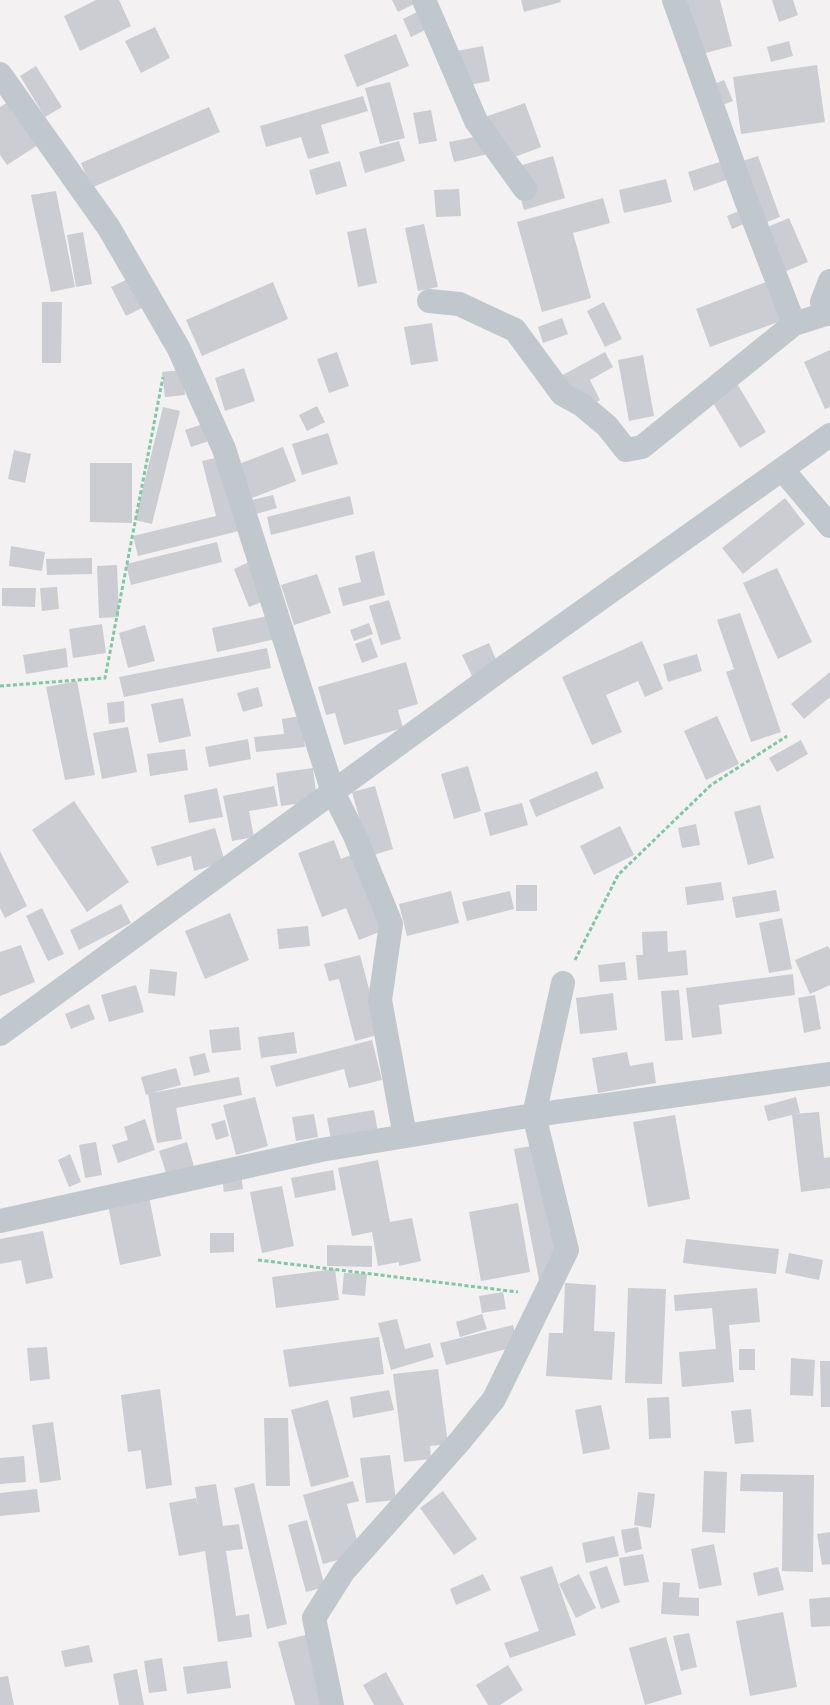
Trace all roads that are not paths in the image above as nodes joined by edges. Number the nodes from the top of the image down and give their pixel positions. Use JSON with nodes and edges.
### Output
{"nodes":[{"id":1,"x":424,"y":0,"type":"edge"},
{"id":2,"x":674,"y":0,"type":"edge"},
{"id":3,"x":0,"y":74,"type":"edge"},
{"id":4,"x":525,"y":189,"type":"dead end"},
{"id":5,"x":830,"y":281,"type":"edge"},
{"id":6,"x":429,"y":301,"type":"dead end"},
{"id":7,"x":830,"y":314,"type":"edge"},
{"id":8,"x":794,"y":324,"type":"junction"},
{"id":9,"x":830,"y":435,"type":"edge"},
{"id":10,"x":782,"y":469,"type":"junction"},
{"id":11,"x":830,"y":526,"type":"edge"},
{"id":12,"x":333,"y":792,"type":"junction"},
{"id":13,"x":563,"y":983,"type":"road end"},
{"id":14,"x":0,"y":1034,"type":"edge"},
{"id":15,"x":830,"y":1074,"type":"edge"},
{"id":16,"x":534,"y":1115,"type":"junction"},
{"id":17,"x":405,"y":1136,"type":"junction"},
{"id":18,"x":0,"y":1222,"type":"edge"},
{"id":19,"x":332,"y":1705,"type":"edge"}],
"edges":[{"from":1,"to":4,"type":"street"},
{"from":2,"to":8,"type":"street"},
{"from":3,"to":12,"type":"street"},
{"from":5,"to":7,"type":"street"},
{"from":6,"to":8,"type":"street"},
{"from":7,"to":8,"type":"street"},
{"from":9,"to":10,"type":"street"},
{"from":10,"to":11,"type":"street"},
{"from":10,"to":12,"type":"street"},
{"from":12,"to":14,"type":"street"},
{"from":12,"to":17,"type":"street"},
{"from":13,"to":16,"type":"street"},
{"from":15,"to":16,"type":"street"},
{"from":16,"to":17,"type":"street"},
{"from":16,"to":19,"type":"street"},
{"from":17,"to":18,"type":"street"}]}
